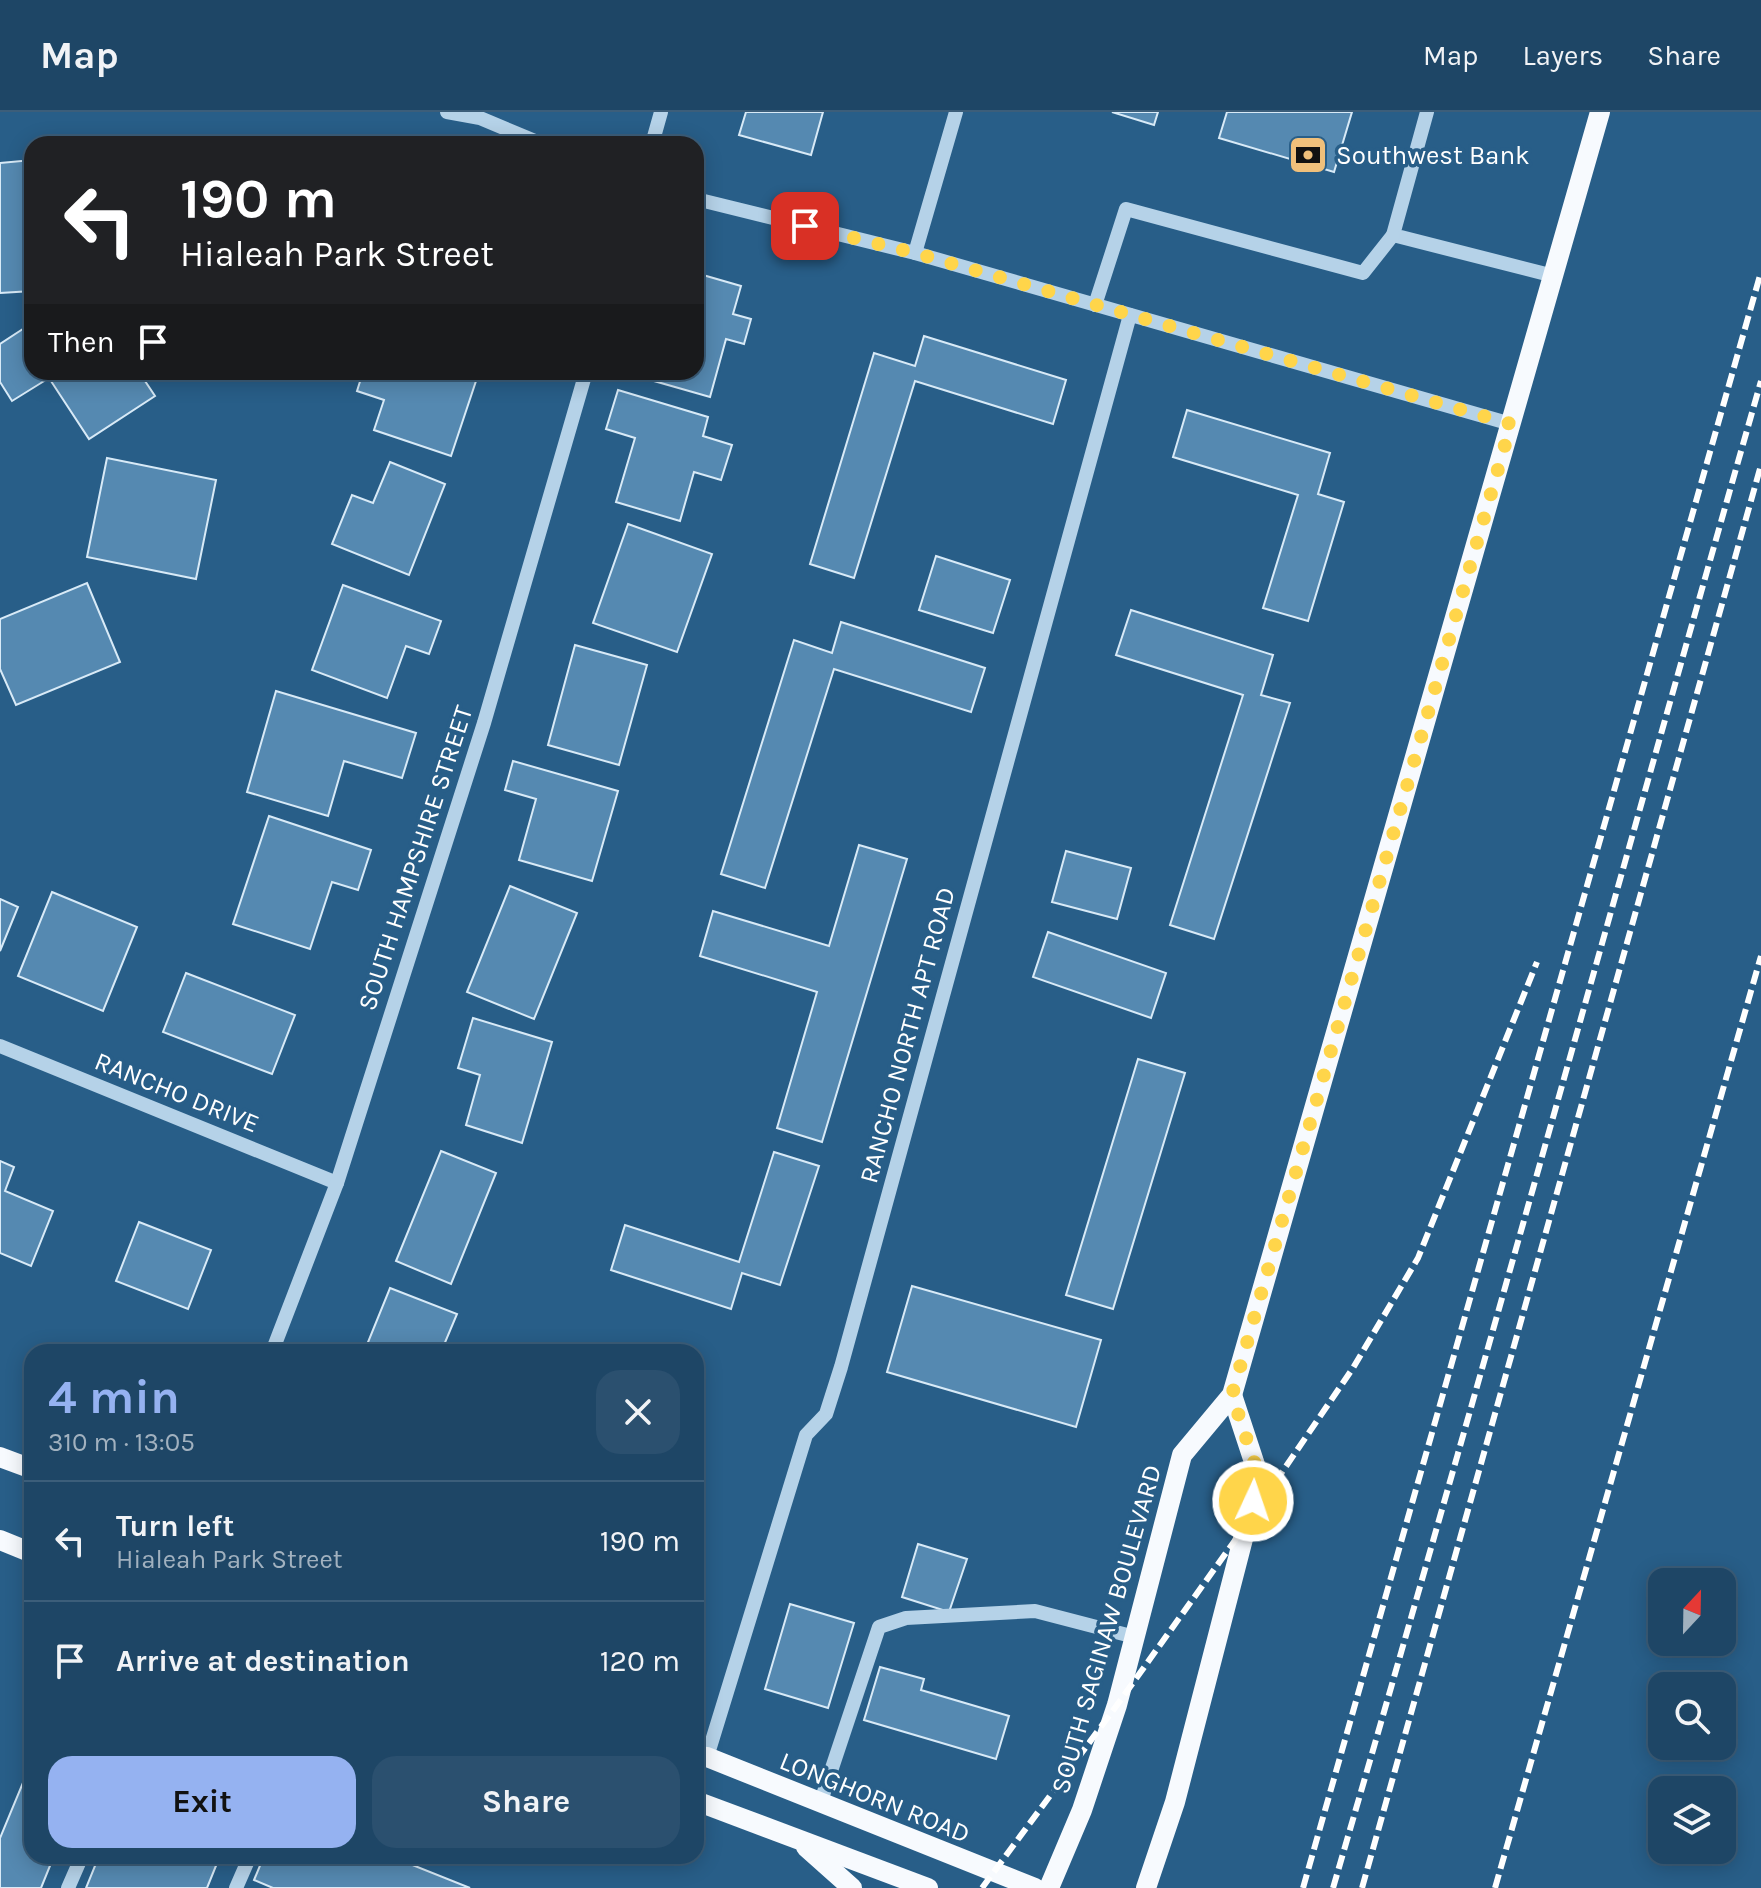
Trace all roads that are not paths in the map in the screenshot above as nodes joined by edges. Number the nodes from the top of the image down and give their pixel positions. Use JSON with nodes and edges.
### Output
{"nodes":[{"id":1,"x":447,"y":112,"type":"edge"},
{"id":2,"x":661,"y":112,"type":"edge"},
{"id":3,"x":956,"y":112,"type":"edge"},
{"id":4,"x":1427,"y":112,"type":"edge"},
{"id":5,"x":1600,"y":112,"type":"edge"},
{"id":6,"x":523,"y":136,"type":"edge"},
{"id":7,"x":654,"y":136,"type":"edge"},
{"id":8,"x":704,"y":201,"type":"edge"},
{"id":9,"x":1393,"y":235,"type":"junction"},
{"id":10,"x":915,"y":253,"type":"junction"},
{"id":11,"x":1554,"y":276,"type":"junction"},
{"id":12,"x":1095,"y":305,"type":"junction"},
{"id":13,"x":1130,"y":315,"type":"junction"},
{"id":14,"x":584,"y":380,"type":"edge"},
{"id":15,"x":1511,"y":424,"type":"junction"},
{"id":16,"x":0,"y":1046,"type":"edge"},
{"id":17,"x":337,"y":1183,"type":"junction"},
{"id":18,"x":275,"y":1344,"type":"edge"},
{"id":19,"x":1232,"y":1395,"type":"junction"},
{"id":20,"x":0,"y":1457,"type":"edge"},
{"id":21,"x":24,"y":1466,"type":"edge"},
{"id":22,"x":0,"y":1540,"type":"edge"},
{"id":23,"x":24,"y":1550,"type":"edge"},
{"id":24,"x":1135,"y":1637,"type":"junction"},
{"id":25,"x":704,"y":1748,"type":"edge"},
{"id":26,"x":704,"y":1758,"type":"edge"},
{"id":27,"x":704,"y":1804,"type":"edge"},
{"id":28,"x":820,"y":1804,"type":"junction"},
{"id":29,"x":797,"y":1839,"type":"junction"},
{"id":30,"x":78,"y":1864,"type":"edge"},
{"id":31,"x":246,"y":1864,"type":"edge"},
{"id":32,"x":68,"y":1888,"type":"edge"},
{"id":33,"x":236,"y":1888,"type":"edge"},
{"id":34,"x":852,"y":1888,"type":"edge"},
{"id":35,"x":928,"y":1888,"type":"edge"},
{"id":36,"x":1035,"y":1888,"type":"edge"},
{"id":37,"x":1049,"y":1888,"type":"edge"},
{"id":38,"x":1146,"y":1888,"type":"edge"}],
"edges":[{"from":1,"to":6,"type":"street"},
{"from":2,"to":7,"type":"street"},
{"from":3,"to":10,"type":"street"},
{"from":4,"to":9,"type":"street"},
{"from":5,"to":11,"type":"main road","name":"SOUTH SAGINAW BOULEVARD"},
{"from":8,"to":10,"type":"street"},
{"from":9,"to":11,"type":"street"},
{"from":9,"to":12,"type":"street"},
{"from":10,"to":12,"type":"street"},
{"from":11,"to":15,"type":"main road","name":"SOUTH SAGINAW BOULEVARD"},
{"from":12,"to":13,"type":"street"},
{"from":13,"to":15,"type":"street"},
{"from":13,"to":25,"type":"street","name":"RANCHO NORTH APT ROAD"},
{"from":14,"to":17,"type":"street","name":"SOUTH HAMPSHIRE STREET"},
{"from":15,"to":19,"type":"main road","name":"SOUTH SAGINAW BOULEVARD"},
{"from":16,"to":17,"type":"street","name":"RANCHO DRIVE"},
{"from":17,"to":18,"type":"street","name":"SOUTH HAMPSHIRE STREET"},
{"from":19,"to":24,"type":"main road","name":"SOUTH SAGINAW BOULEVARD"},
{"from":19,"to":38,"type":"main road"},
{"from":20,"to":21,"type":"main road"},
{"from":22,"to":23,"type":"main road"},
{"from":24,"to":28,"type":"street"},
{"from":24,"to":37,"type":"main road","name":"SOUTH SAGINAW BOULEVARD"},
{"from":26,"to":28,"type":"main road","name":"LONGHORN ROAD"},
{"from":27,"to":29,"type":"main road"},
{"from":28,"to":36,"type":"main road","name":"LONGHORN ROAD"},
{"from":29,"to":34,"type":"main road"},
{"from":29,"to":35,"type":"main road"},
{"from":30,"to":32,"type":"street"},
{"from":31,"to":33,"type":"street"}]}
